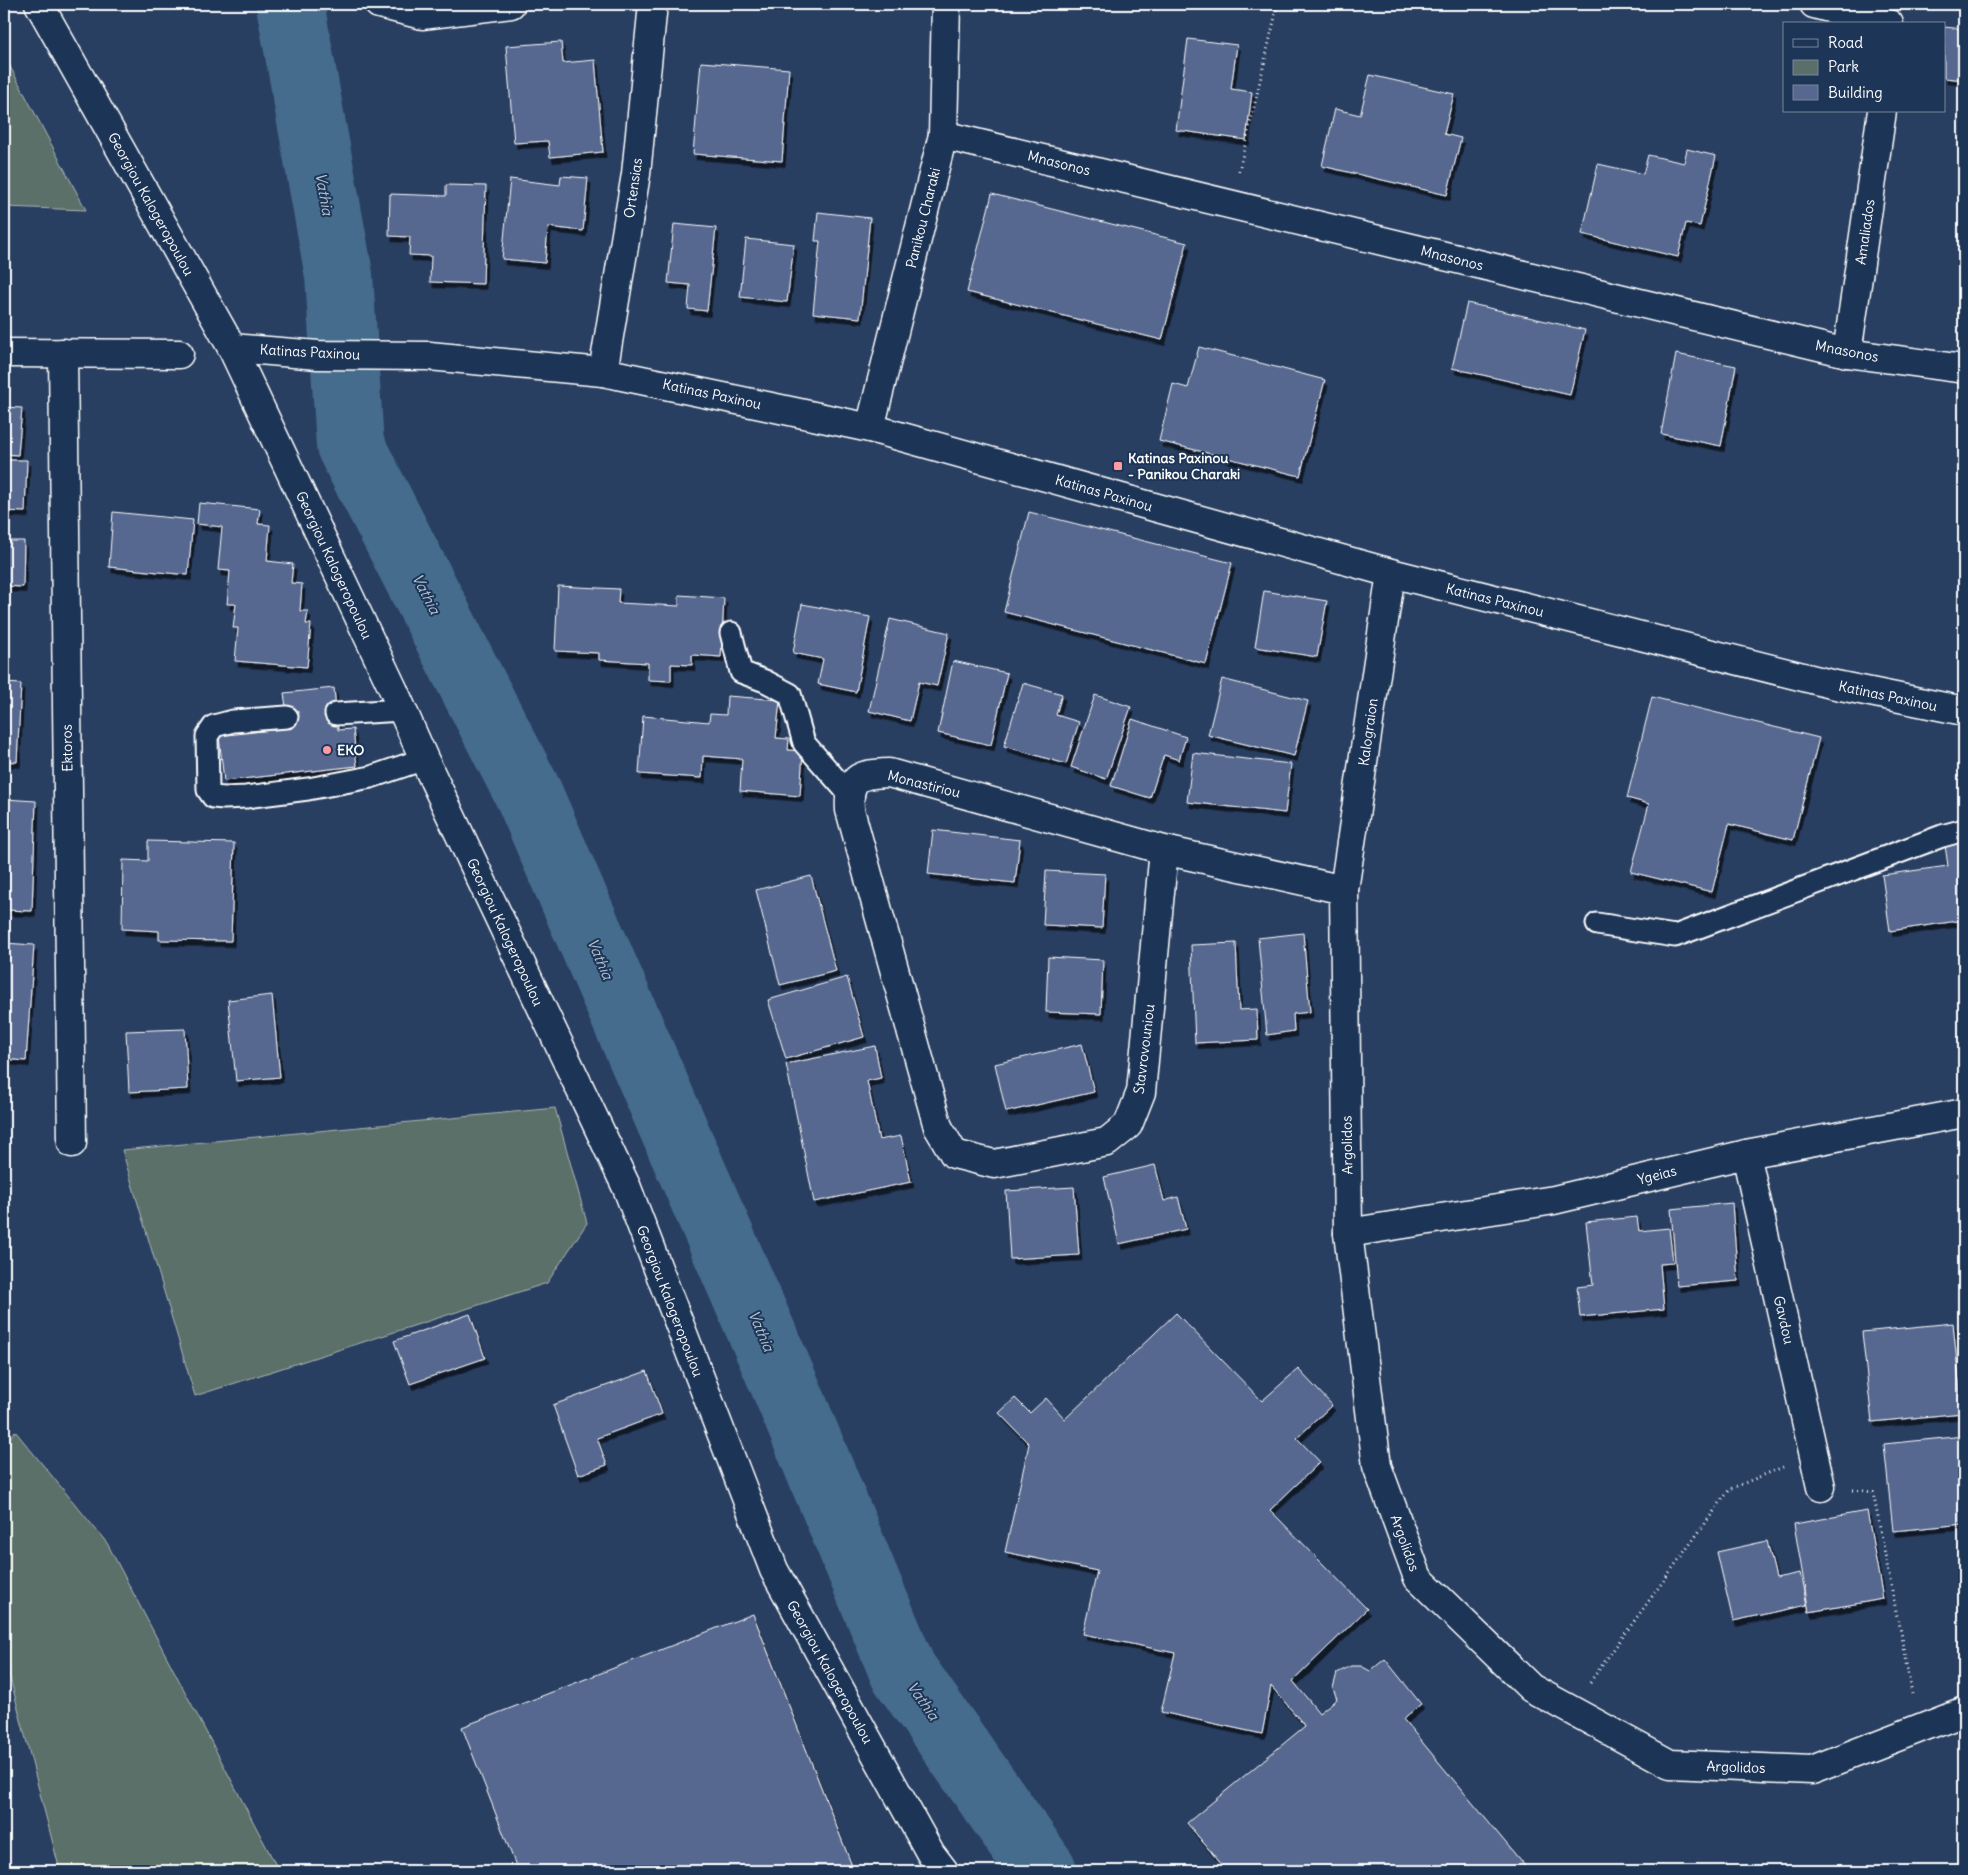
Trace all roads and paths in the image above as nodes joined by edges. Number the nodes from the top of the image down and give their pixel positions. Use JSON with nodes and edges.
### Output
{"nodes":[{"id":1,"x":39,"y":4,"type":"edge"},
{"id":2,"x":378,"y":4,"type":"edge"},
{"id":3,"x":511,"y":4,"type":"edge"},
{"id":4,"x":653,"y":4,"type":"edge"},
{"id":5,"x":946,"y":4,"type":"edge"},
{"id":6,"x":1278,"y":4,"type":"edge"},
{"id":7,"x":1814,"y":4,"type":"edge"},
{"id":8,"x":1897,"y":4,"type":"edge"},
{"id":9,"x":1882,"y":22,"type":"edge"},
{"id":10,"x":1895,"y":22,"type":"edge"},
{"id":11,"x":1882,"y":112,"type":"edge"},
{"id":12,"x":943,"y":135,"type":"junction"},
{"id":13,"x":1231,"y":205,"type":"junction"},
{"id":14,"x":232,"y":348,"type":"junction"},
{"id":15,"x":4,"y":353,"type":"edge"},
{"id":16,"x":1847,"y":353,"type":"junction"},
{"id":17,"x":63,"y":354,"type":"junction"},
{"id":18,"x":179,"y":354,"type":"dead end"},
{"id":19,"x":1964,"y":369,"type":"edge"},
{"id":20,"x":603,"y":372,"type":"junction"},
{"id":21,"x":870,"y":428,"type":"junction"},
{"id":22,"x":1391,"y":573,"type":"junction"},
{"id":23,"x":731,"y":633,"type":"dead end"},
{"id":24,"x":402,"y":710,"type":"junction"},
{"id":25,"x":1964,"y":711,"type":"edge"},
{"id":26,"x":336,"y":714,"type":"dead end"},
{"id":27,"x":288,"y":717,"type":"dead end"},
{"id":28,"x":424,"y":759,"type":"junction"},
{"id":29,"x":849,"y":794,"type":"junction"},
{"id":30,"x":1964,"y":830,"type":"edge"},
{"id":31,"x":1164,"y":850,"type":"junction"},
{"id":32,"x":1344,"y":890,"type":"junction"},
{"id":33,"x":1597,"y":924,"type":"dead end"},
{"id":34,"x":1964,"y":1113,"type":"edge"},
{"id":35,"x":72,"y":1143,"type":"dead end"},
{"id":36,"x":1746,"y":1154,"type":"junction"},
{"id":37,"x":1348,"y":1232,"type":"junction"},
{"id":38,"x":1814,"y":1455,"type":"junction"},
{"id":39,"x":1821,"y":1487,"type":"joint"},
{"id":40,"x":1570,"y":1709,"type":"junction"},
{"id":41,"x":1964,"y":1712,"type":"edge"},
{"id":42,"x":1919,"y":1729,"type":"junction"},
{"id":43,"x":944,"y":1871,"type":"edge"}],
"edges":[{"from":1,"to":14,"type":"street","name":"Georgiou Kalogeropoulou"},
{"from":2,"to":3,"type":"street"},
{"from":4,"to":20,"type":"street","name":"Ortensias"},
{"from":5,"to":12,"type":"street","name":"Panikou Charaki"},
{"from":6,"to":13,"type":"path"},
{"from":7,"to":9,"type":"street"},
{"from":8,"to":10,"type":"street"},
{"from":11,"to":16,"type":"street","name":"Amaliados"},
{"from":12,"to":13,"type":"street","name":"Mnasonos"},
{"from":12,"to":21,"type":"street","name":"Panikou Charaki"},
{"from":13,"to":16,"type":"street","name":"Mnasonos"},
{"from":14,"to":20,"type":"street","name":"Katinas Paxinou"},
{"from":14,"to":24,"type":"street","name":"Georgiou Kalogeropoulou"},
{"from":15,"to":17,"type":"street"},
{"from":16,"to":19,"type":"street","name":"Mnasonos"},
{"from":17,"to":18,"type":"street"},
{"from":17,"to":35,"type":"street","name":"Ektoros"},
{"from":20,"to":21,"type":"street","name":"Katinas Paxinou"},
{"from":21,"to":22,"type":"street","name":"Katinas Paxinou"},
{"from":22,"to":25,"type":"street","name":"Katinas Paxinou"},
{"from":22,"to":32,"type":"street","name":"Kalograion"},
{"from":23,"to":29,"type":"lane"},
{"from":24,"to":26,"type":"lane"},
{"from":24,"to":28,"type":"street","name":"Georgiou Kalogeropoulou"},
{"from":27,"to":28,"type":"lane"},
{"from":28,"to":43,"type":"street","name":"Georgiou Kalogeropoulou"},
{"from":29,"to":31,"type":"street","name":"Monastiriou"},
{"from":29,"to":31,"type":"street","name":"Stavrovouniou"},
{"from":30,"to":33,"type":"lane"},
{"from":31,"to":32,"type":"street","name":"Monastiriou"},
{"from":32,"to":37,"type":"street","name":"Argolidos"},
{"from":34,"to":36,"type":"street","name":"Ygeias"},
{"from":36,"to":37,"type":"street","name":"Ygeias"},
{"from":36,"to":38,"type":"street","name":"Gavdou"},
{"from":37,"to":40,"type":"street","name":"Argolidos"},
{"from":38,"to":39,"type":"street","name":"Gavdou"},
{"from":38,"to":40,"type":"path"},
{"from":39,"to":42,"type":"path"},
{"from":40,"to":42,"type":"street","name":"Argolidos"},
{"from":41,"to":42,"type":"street","name":"Argolidos"}]}
